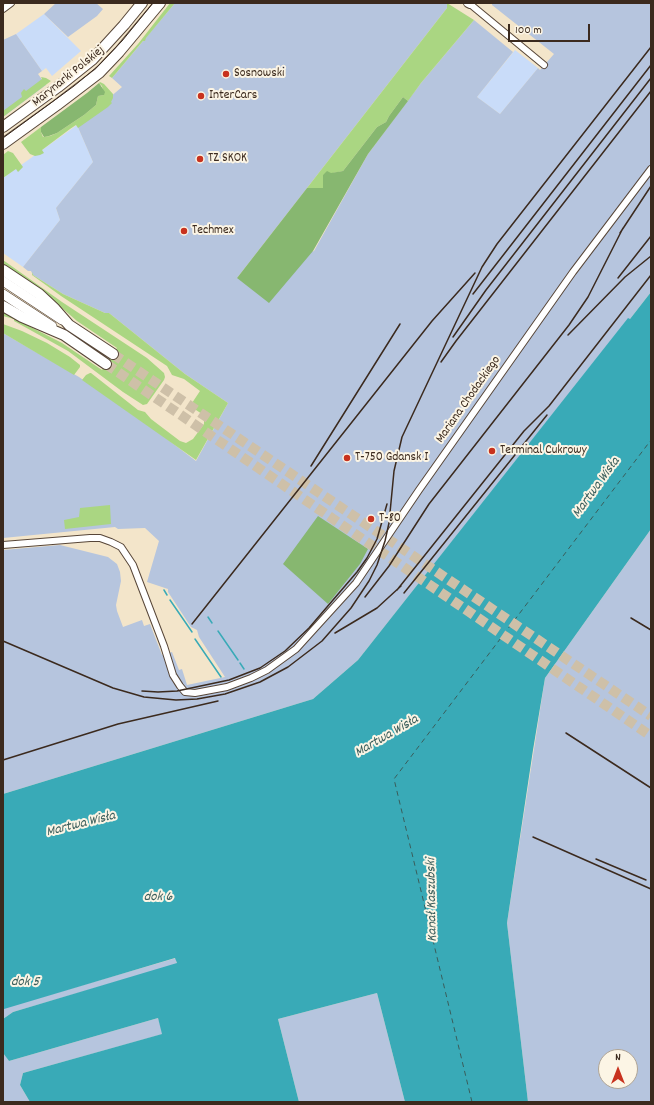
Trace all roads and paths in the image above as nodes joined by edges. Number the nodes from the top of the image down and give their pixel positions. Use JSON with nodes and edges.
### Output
{"nodes":[{"id":1,"x":11,"y":3,"type":"edge"},
{"id":2,"x":142,"y":3,"type":"edge"},
{"id":3,"x":160,"y":3,"type":"edge"},
{"id":4,"x":470,"y":4,"type":"edge"},
{"id":5,"x":3,"y":9,"type":"edge"},
{"id":6,"x":544,"y":66,"type":"dead end"},
{"id":7,"x":3,"y":127,"type":"edge"},
{"id":8,"x":3,"y":144,"type":"edge"},
{"id":9,"x":651,"y":169,"type":"edge"},
{"id":10,"x":3,"y":270,"type":"edge"},
{"id":11,"x":3,"y":281,"type":"edge"},
{"id":12,"x":3,"y":294,"type":"edge"},
{"id":13,"x":3,"y":306,"type":"edge"},
{"id":14,"x":69,"y":325,"type":"junction"},
{"id":15,"x":64,"y":335,"type":"junction"},
{"id":16,"x":113,"y":354,"type":"tunnel mouth"},
{"id":17,"x":106,"y":364,"type":"tunnel mouth"},
{"id":18,"x":3,"y":545,"type":"edge"}],
"edges":[{"from":1,"to":5,"type":"street"},
{"from":2,"to":7,"type":"main road","name":"Marynarki Polskiej"},
{"from":3,"to":8,"type":"main road","name":"Marynarki Polskiej"},
{"from":4,"to":6,"type":"street"},
{"from":9,"to":18,"type":"street","name":"Mariana Chodackiego"},
{"from":10,"to":14,"type":"main road"},
{"from":11,"to":14,"type":"main road"},
{"from":12,"to":15,"type":"main road"},
{"from":13,"to":15,"type":"main road"},
{"from":14,"to":16,"type":"main road"},
{"from":15,"to":17,"type":"main road"}]}
